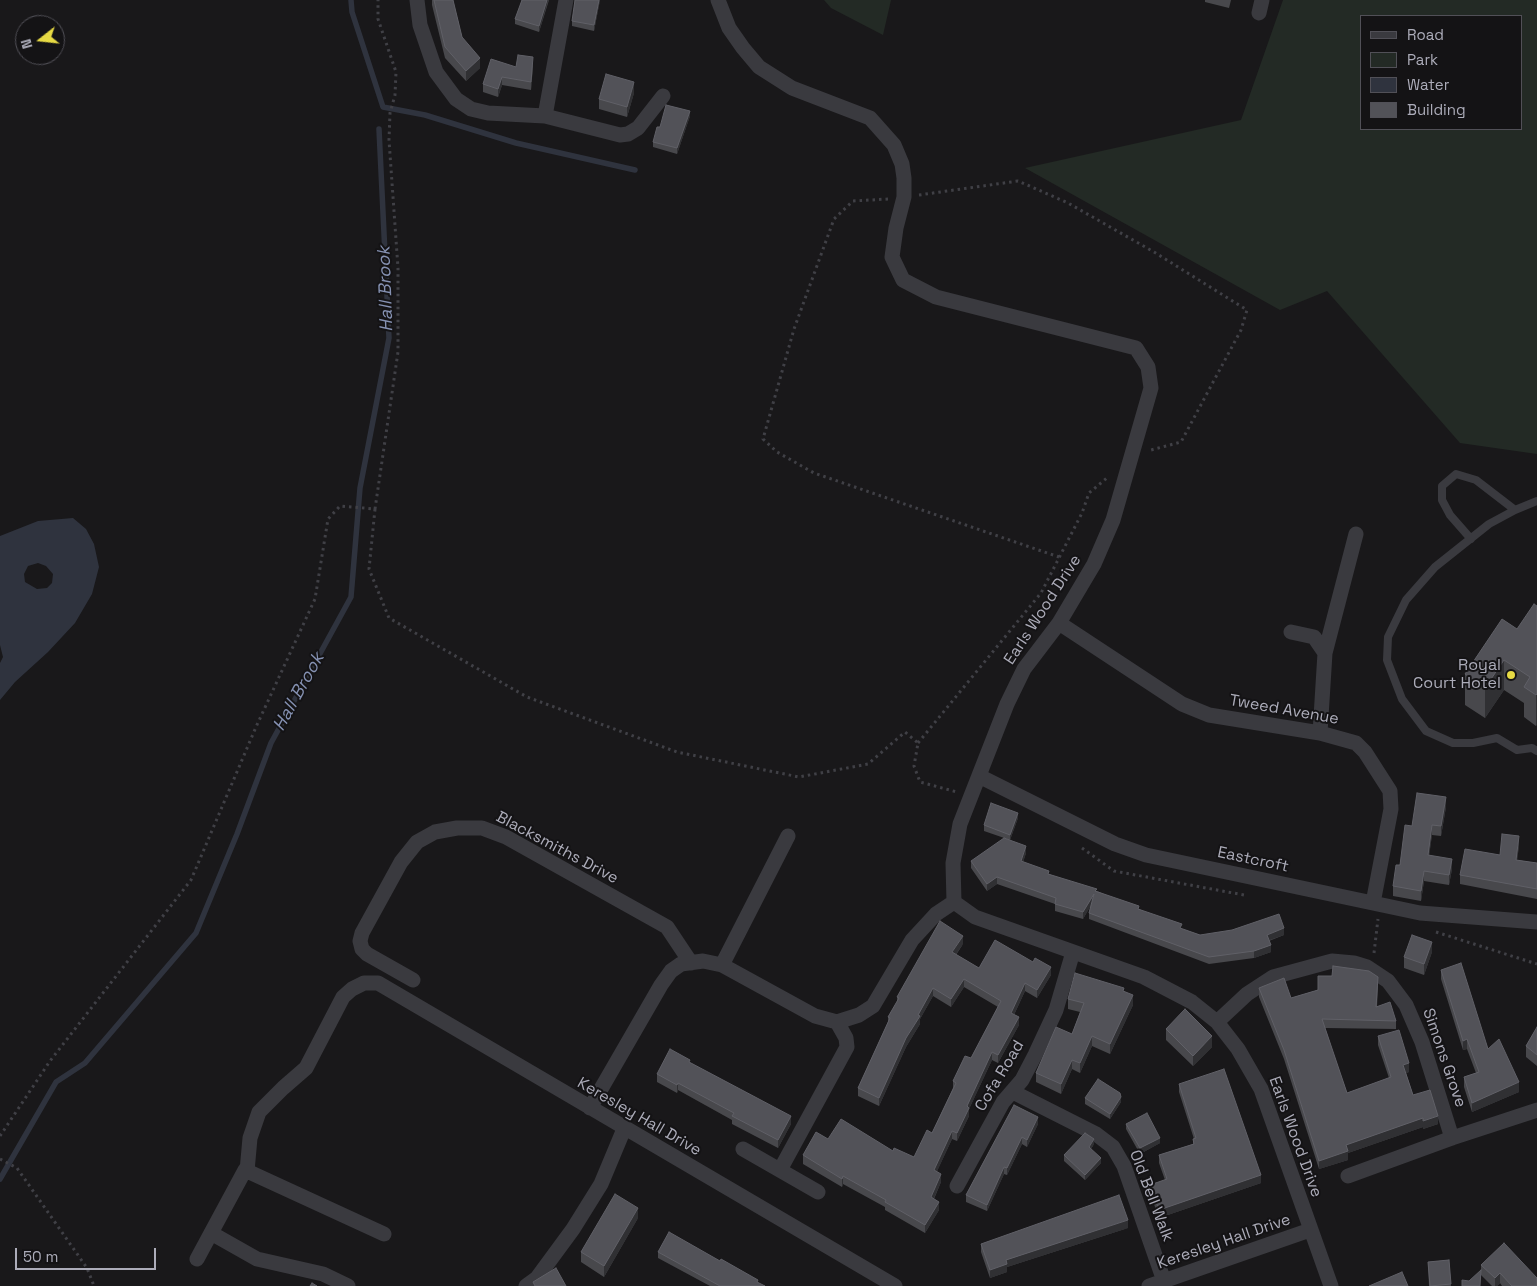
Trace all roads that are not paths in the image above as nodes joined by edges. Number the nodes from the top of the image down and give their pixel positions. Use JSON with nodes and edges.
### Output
{"nodes":[{"id":1,"x":417,"y":0,"type":"edge"},
{"id":2,"x":566,"y":0,"type":"edge"},
{"id":3,"x":718,"y":0,"type":"edge"},
{"id":4,"x":664,"y":96,"type":"dead end"},
{"id":5,"x":545,"y":116,"type":"junction"},
{"id":6,"x":1537,"y":502,"type":"edge"},
{"id":7,"x":1514,"y":510,"type":"junction"},
{"id":8,"x":1356,"y":534,"type":"dead end"},
{"id":9,"x":1471,"y":539,"type":"junction"},
{"id":10,"x":1059,"y":624,"type":"junction"},
{"id":11,"x":1292,"y":632,"type":"dead end"},
{"id":12,"x":1325,"y":653,"type":"junction"},
{"id":13,"x":1320,"y":733,"type":"junction"},
{"id":14,"x":1537,"y":751,"type":"edge"},
{"id":15,"x":979,"y":776,"type":"junction"},
{"id":16,"x":788,"y":836,"type":"dead end"},
{"id":17,"x":954,"y":902,"type":"junction"},
{"id":18,"x":1371,"y":910,"type":"junction"},
{"id":19,"x":1537,"y":922,"type":"edge"},
{"id":20,"x":1073,"y":952,"type":"junction"},
{"id":21,"x":691,"y":963,"type":"junction"},
{"id":22,"x":722,"y":965,"type":"junction"},
{"id":23,"x":413,"y":980,"type":"dead end"},
{"id":24,"x":836,"y":1022,"type":"junction"},
{"id":25,"x":1217,"y":1022,"type":"junction"},
{"id":26,"x":1013,"y":1092,"type":"junction"},
{"id":27,"x":590,"y":1108,"type":"junction"},
{"id":28,"x":1537,"y":1110,"type":"edge"},
{"id":29,"x":624,"y":1129,"type":"junction"},
{"id":30,"x":1452,"y":1138,"type":"junction"},
{"id":31,"x":743,"y":1149,"type":"dead end"},
{"id":32,"x":780,"y":1170,"type":"junction"},
{"id":33,"x":247,"y":1171,"type":"junction"},
{"id":34,"x":1348,"y":1176,"type":"dead end"},
{"id":35,"x":957,"y":1186,"type":"dead end"},
{"id":36,"x":818,"y":1192,"type":"dead end"},
{"id":37,"x":1310,"y":1230,"type":"junction"},
{"id":38,"x":210,"y":1233,"type":"junction"},
{"id":39,"x":384,"y":1234,"type":"dead end"},
{"id":40,"x":197,"y":1259,"type":"dead end"},
{"id":41,"x":1156,"y":1284,"type":"edge"},
{"id":42,"x":348,"y":1286,"type":"edge"},
{"id":43,"x":526,"y":1286,"type":"edge"},
{"id":44,"x":895,"y":1286,"type":"edge"},
{"id":45,"x":1331,"y":1286,"type":"edge"}],
"edges":[{"from":1,"to":5,"type":"street"},
{"from":2,"to":5,"type":"street"},
{"from":3,"to":10,"type":"street","name":"Earls Wood Drive"},
{"from":4,"to":5,"type":"street"},
{"from":6,"to":7,"type":"lane"},
{"from":7,"to":9,"type":"lane"},
{"from":7,"to":9,"type":"lane"},
{"from":8,"to":12,"type":"street"},
{"from":9,"to":14,"type":"lane"},
{"from":10,"to":13,"type":"street","name":"Tweed Avenue"},
{"from":10,"to":15,"type":"street","name":"Earls Wood Drive"},
{"from":11,"to":12,"type":"street"},
{"from":12,"to":13,"type":"street"},
{"from":13,"to":18,"type":"street","name":"Tweed Avenue"},
{"from":15,"to":17,"type":"street","name":"Earls Wood Drive"},
{"from":15,"to":18,"type":"street","name":"Eastcroft"},
{"from":16,"to":22,"type":"street"},
{"from":17,"to":20,"type":"street","name":"Earls Wood Drive"},
{"from":17,"to":24,"type":"street"},
{"from":18,"to":19,"type":"street","name":"Eastcroft"},
{"from":20,"to":25,"type":"street","name":"Earls Wood Drive"},
{"from":20,"to":26,"type":"street","name":"Cofa Road"},
{"from":21,"to":22,"type":"street"},
{"from":21,"to":23,"type":"street","name":"Blacksmiths Drive"},
{"from":21,"to":27,"type":"street"},
{"from":22,"to":24,"type":"street"},
{"from":24,"to":32,"type":"street"},
{"from":25,"to":30,"type":"street","name":"Simons Grove"},
{"from":25,"to":37,"type":"street","name":"Earls Wood Drive"},
{"from":26,"to":35,"type":"street","name":"Cofa Road"},
{"from":26,"to":41,"type":"street","name":"Old Bell Walk"},
{"from":27,"to":29,"type":"street","name":"Keresley Hall Drive"},
{"from":27,"to":33,"type":"street","name":"Keresley Hall Drive"},
{"from":28,"to":30,"type":"street"},
{"from":29,"to":43,"type":"street"},
{"from":29,"to":44,"type":"street","name":"Keresley Hall Drive"},
{"from":30,"to":34,"type":"street"},
{"from":31,"to":32,"type":"street"},
{"from":32,"to":36,"type":"street"},
{"from":33,"to":38,"type":"street"},
{"from":33,"to":39,"type":"street"},
{"from":37,"to":41,"type":"street","name":"Keresley Hall Drive"},
{"from":37,"to":45,"type":"street","name":"Earls Wood Drive"},
{"from":38,"to":40,"type":"street"},
{"from":38,"to":42,"type":"street"}]}
